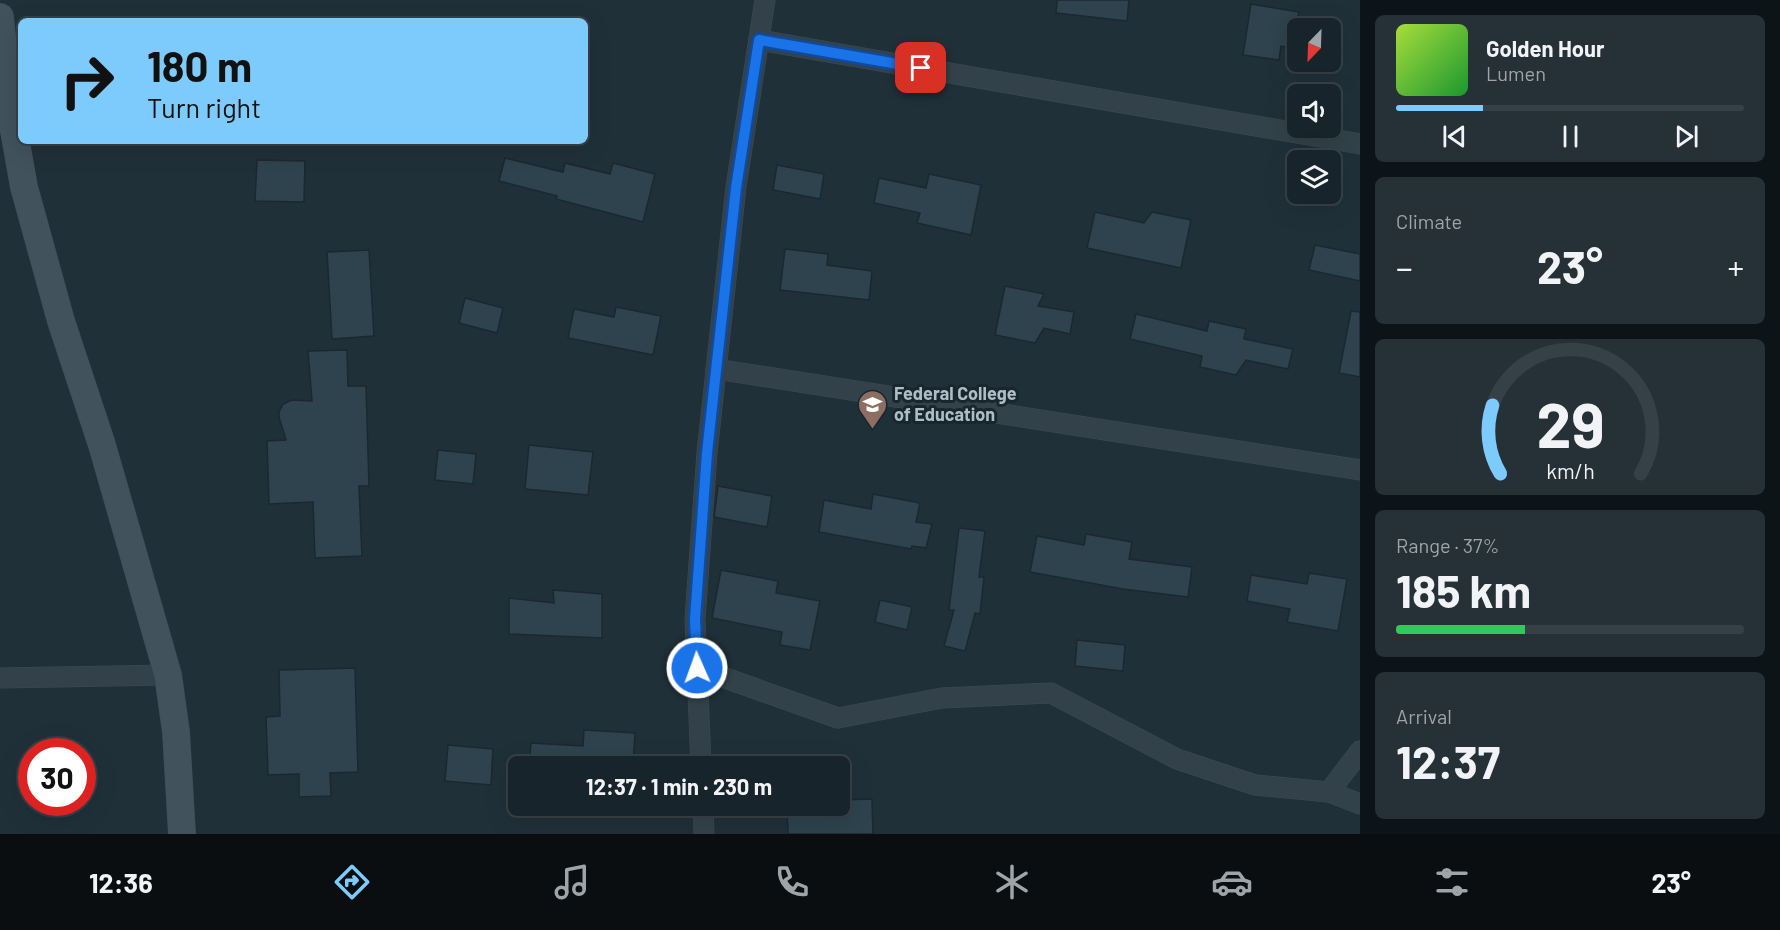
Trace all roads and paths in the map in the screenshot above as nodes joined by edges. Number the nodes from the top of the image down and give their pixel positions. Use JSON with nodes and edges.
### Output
{"nodes":[{"id":1,"x":765,"y":0,"type":"edge"},
{"id":2,"x":0,"y":17,"type":"edge"},
{"id":3,"x":759,"y":40,"type":"junction"},
{"id":4,"x":5,"y":102,"type":"edge"},
{"id":5,"x":1360,"y":144,"type":"edge"},
{"id":6,"x":716,"y":369,"type":"junction"},
{"id":7,"x":1360,"y":470,"type":"edge"},
{"id":8,"x":697,"y":668,"type":"junction"},
{"id":9,"x":168,"y":675,"type":"junction"},
{"id":10,"x":0,"y":678,"type":"edge"},
{"id":11,"x":1360,"y":751,"type":"edge"},
{"id":12,"x":701,"y":756,"type":"edge"},
{"id":13,"x":1329,"y":792,"type":"junction"},
{"id":14,"x":1360,"y":804,"type":"edge"},
{"id":15,"x":704,"y":816,"type":"edge"},
{"id":16,"x":182,"y":834,"type":"edge"},
{"id":17,"x":705,"y":834,"type":"edge"}],
"edges":[{"from":1,"to":3,"type":"street"},
{"from":2,"to":4,"type":"main road"},
{"from":3,"to":5,"type":"street"},
{"from":3,"to":6,"type":"street"},
{"from":4,"to":9,"type":"main road"},
{"from":6,"to":7,"type":"street"},
{"from":6,"to":8,"type":"street"},
{"from":8,"to":12,"type":"street"},
{"from":8,"to":13,"type":"street"},
{"from":9,"to":10,"type":"street"},
{"from":9,"to":16,"type":"main road"},
{"from":11,"to":13,"type":"street"},
{"from":13,"to":14,"type":"street"},
{"from":15,"to":17,"type":"street"}]}
